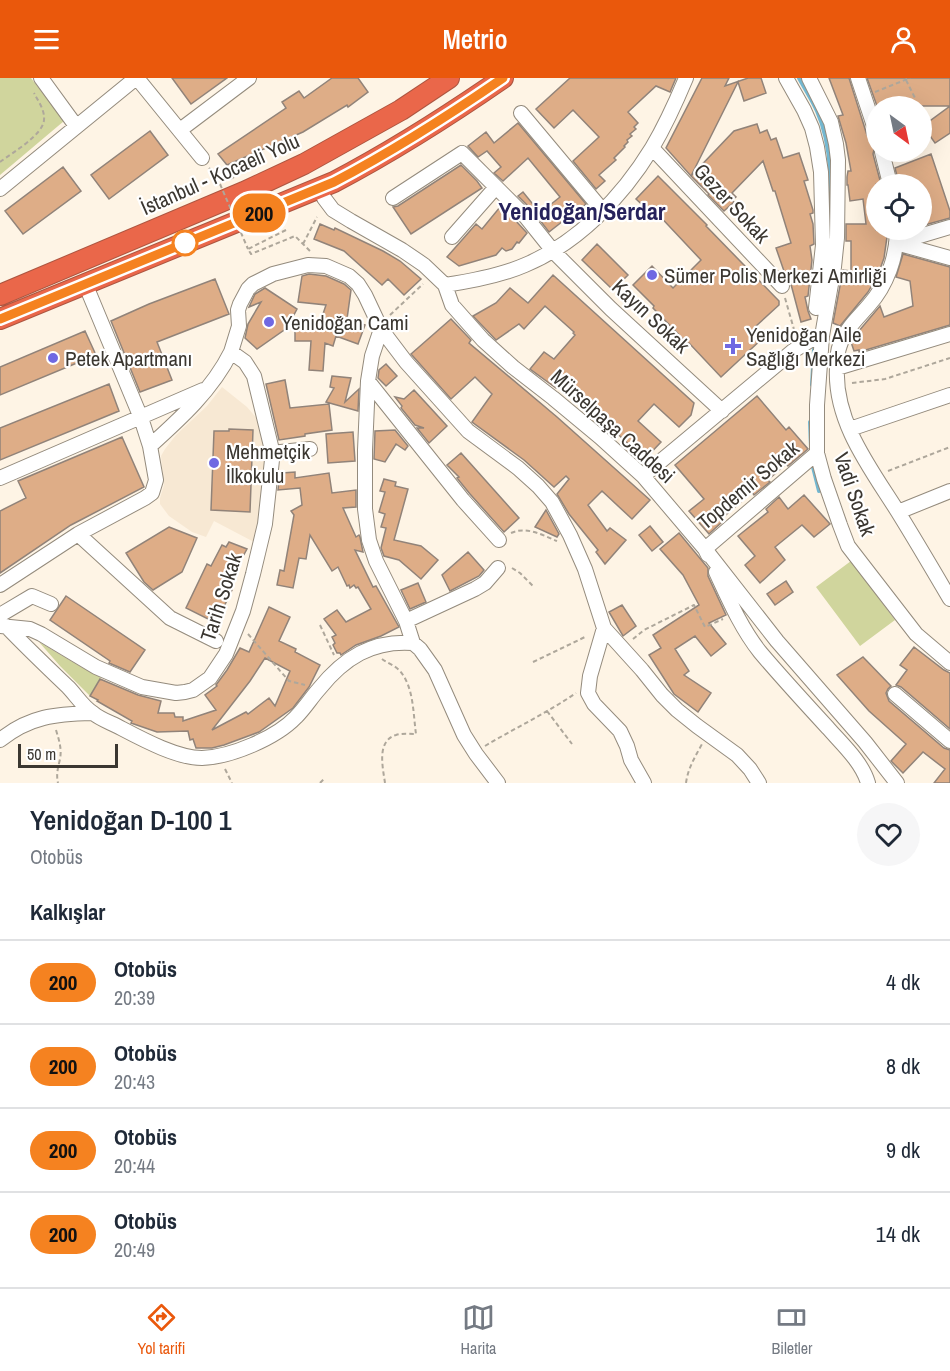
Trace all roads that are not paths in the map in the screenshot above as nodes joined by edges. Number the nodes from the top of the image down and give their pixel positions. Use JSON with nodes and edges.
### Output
{"nodes":[{"id":1,"x":136,"y":78,"type":"edge"},
{"id":2,"x":249,"y":78,"type":"edge"},
{"id":3,"x":449,"y":78,"type":"edge"},
{"id":4,"x":503,"y":78,"type":"edge"},
{"id":5,"x":686,"y":78,"type":"edge"},
{"id":6,"x":786,"y":78,"type":"edge"},
{"id":7,"x":809,"y":78,"type":"edge"},
{"id":8,"x":858,"y":78,"type":"edge"},
{"id":9,"x":35,"y":82,"type":"edge"},
{"id":10,"x":866,"y":103,"type":"edge"},
{"id":11,"x":521,"y":113,"type":"dead end"},
{"id":12,"x":830,"y":123,"type":"junction"},
{"id":13,"x":76,"y":126,"type":"junction"},
{"id":14,"x":813,"y":128,"type":"junction"},
{"id":15,"x":180,"y":130,"type":"junction"},
{"id":16,"x":652,"y":148,"type":"junction"},
{"id":17,"x":202,"y":158,"type":"dead end"},
{"id":18,"x":228,"y":186,"type":"junction"},
{"id":19,"x":496,"y":187,"type":"junction"},
{"id":20,"x":320,"y":188,"type":"junction"},
{"id":21,"x":0,"y":189,"type":"edge"},
{"id":22,"x":393,"y":198,"type":"dead end"},
{"id":23,"x":603,"y":211,"type":"junction"},
{"id":24,"x":950,"y":227,"type":"edge"},
{"id":25,"x":932,"y":230,"type":"edge"},
{"id":26,"x":452,"y":237,"type":"dead end"},
{"id":27,"x":896,"y":240,"type":"edge"},
{"id":28,"x":907,"y":240,"type":"edge"},
{"id":29,"x":553,"y":251,"type":"junction"},
{"id":30,"x":950,"y":258,"type":"edge"},
{"id":31,"x":0,"y":281,"type":"edge"},
{"id":32,"x":445,"y":285,"type":"junction"},
{"id":33,"x":782,"y":286,"type":"road end"},
{"id":34,"x":89,"y":293,"type":"junction"},
{"id":35,"x":0,"y":296,"type":"edge"},
{"id":36,"x":816,"y":308,"type":"dead end"},
{"id":37,"x":0,"y":319,"type":"edge"},
{"id":38,"x":380,"y":327,"type":"junction"},
{"id":39,"x":0,"y":334,"type":"edge"},
{"id":40,"x":950,"y":334,"type":"edge"},
{"id":41,"x":822,"y":342,"type":"junction"},
{"id":42,"x":839,"y":351,"type":"junction"},
{"id":43,"x":231,"y":352,"type":"junction"},
{"id":44,"x":837,"y":368,"type":"junction"},
{"id":45,"x":368,"y":381,"type":"junction"},
{"id":46,"x":208,"y":388,"type":"junction"},
{"id":47,"x":950,"y":395,"type":"edge"},
{"id":48,"x":722,"y":411,"type":"junction"},
{"id":49,"x":141,"y":418,"type":"junction"},
{"id":50,"x":850,"y":429,"type":"junction"},
{"id":51,"x":150,"y":446,"type":"junction"},
{"id":52,"x":310,"y":448,"type":"dead end"},
{"id":53,"x":271,"y":453,"type":"junction"},
{"id":54,"x":818,"y":453,"type":"junction"},
{"id":55,"x":643,"y":476,"type":"junction"},
{"id":56,"x":0,"y":478,"type":"edge"},
{"id":57,"x":950,"y":491,"type":"edge"},
{"id":58,"x":898,"y":512,"type":"junction"},
{"id":59,"x":78,"y":534,"type":"junction"},
{"id":60,"x":499,"y":540,"type":"road end"},
{"id":61,"x":705,"y":549,"type":"junction"},
{"id":62,"x":505,"y":567,"type":"road end"},
{"id":63,"x":0,"y":585,"type":"edge"},
{"id":64,"x":948,"y":589,"type":"edge"},
{"id":65,"x":51,"y":604,"type":"dead end"},
{"id":66,"x":406,"y":621,"type":"junction"},
{"id":67,"x":2,"y":622,"type":"edge"},
{"id":68,"x":604,"y":628,"type":"junction"},
{"id":69,"x":216,"y":641,"type":"dead end"},
{"id":70,"x":413,"y":643,"type":"junction"},
{"id":71,"x":950,"y":663,"type":"edge"},
{"id":72,"x":896,"y":694,"type":"dead end"},
{"id":73,"x":92,"y":713,"type":"junction"},
{"id":74,"x":0,"y":740,"type":"edge"},
{"id":75,"x":950,"y":741,"type":"edge"},
{"id":76,"x":498,"y":783,"type":"edge"},
{"id":77,"x":644,"y":783,"type":"edge"},
{"id":78,"x":759,"y":783,"type":"edge"},
{"id":79,"x":868,"y":783,"type":"edge"},
{"id":80,"x":897,"y":783,"type":"edge"}],
"edges":[{"from":1,"to":13,"type":"street"},
{"from":1,"to":15,"type":"street"},
{"from":2,"to":15,"type":"street"},
{"from":3,"to":18,"type":"highway","name":"İstanbul - Kocaeli Yolu"},
{"from":4,"to":20,"type":"highway"},
{"from":5,"to":16,"type":"street"},
{"from":6,"to":14,"type":"street"},
{"from":7,"to":12,"type":"street","name":"Vadi Sokak"},
{"from":8,"to":10,"type":"street"},
{"from":9,"to":13,"type":"street"},
{"from":11,"to":23,"type":"street"},
{"from":12,"to":14,"type":"street"},
{"from":12,"to":41,"type":"street","name":"Vadi Sokak"},
{"from":13,"to":21,"type":"street"},
{"from":14,"to":36,"type":"street"},
{"from":15,"to":17,"type":"street"},
{"from":16,"to":23,"type":"street"},
{"from":16,"to":33,"type":"street","name":"Gezer Sokak"},
{"from":18,"to":31,"type":"highway"},
{"from":18,"to":35,"type":"highway","name":"İstanbul - Kocaeli Yolu"},
{"from":19,"to":22,"type":"street","name":"Kayın Sokak"},
{"from":19,"to":26,"type":"street"},
{"from":19,"to":29,"type":"street","name":"Kayın Sokak"},
{"from":20,"to":32,"type":"street","name":"Mürselpaşa Caddesi"},
{"from":20,"to":34,"type":"highway"},
{"from":20,"to":37,"type":"highway"},
{"from":23,"to":29,"type":"street"},
{"from":24,"to":25,"type":"street"},
{"from":27,"to":42,"type":"street"},
{"from":28,"to":30,"type":"street"},
{"from":29,"to":32,"type":"street"},
{"from":29,"to":48,"type":"street","name":"Kayın Sokak"},
{"from":32,"to":55,"type":"street","name":"Mürselpaşa Caddesi"},
{"from":34,"to":39,"type":"highway"},
{"from":34,"to":49,"type":"street"},
{"from":38,"to":43,"type":"street"},
{"from":38,"to":45,"type":"street"},
{"from":38,"to":68,"type":"street"},
{"from":40,"to":44,"type":"street"},
{"from":41,"to":42,"type":"street"},
{"from":41,"to":48,"type":"street"},
{"from":41,"to":54,"type":"street","name":"Vadi Sokak"},
{"from":42,"to":44,"type":"street"},
{"from":43,"to":46,"type":"street"},
{"from":43,"to":53,"type":"street","name":"Tarih Sokak"},
{"from":44,"to":50,"type":"street"},
{"from":45,"to":60,"type":"street"},
{"from":45,"to":66,"type":"street"},
{"from":46,"to":49,"type":"street"},
{"from":46,"to":51,"type":"street"},
{"from":47,"to":50,"type":"street"},
{"from":48,"to":55,"type":"street"},
{"from":49,"to":51,"type":"street"},
{"from":49,"to":56,"type":"street"},
{"from":50,"to":58,"type":"street"},
{"from":51,"to":59,"type":"street"},
{"from":52,"to":53,"type":"street"},
{"from":53,"to":67,"type":"street","name":"Tarih Sokak"},
{"from":54,"to":61,"type":"street","name":"Topdemir Sokak"},
{"from":54,"to":71,"type":"street","name":"Vadi Sokak"},
{"from":55,"to":61,"type":"street","name":"Mürselpaşa Caddesi"},
{"from":57,"to":58,"type":"street"},
{"from":58,"to":64,"type":"street"},
{"from":59,"to":63,"type":"street"},
{"from":59,"to":69,"type":"street"},
{"from":61,"to":79,"type":"street"},
{"from":61,"to":80,"type":"street","name":"Mürselpaşa Caddesi"},
{"from":62,"to":66,"type":"street"},
{"from":65,"to":67,"type":"street"},
{"from":66,"to":70,"type":"street"},
{"from":67,"to":73,"type":"street"},
{"from":68,"to":77,"type":"street"},
{"from":68,"to":78,"type":"street"},
{"from":70,"to":73,"type":"street"},
{"from":70,"to":76,"type":"street"},
{"from":72,"to":75,"type":"street"},
{"from":73,"to":74,"type":"street"}]}
